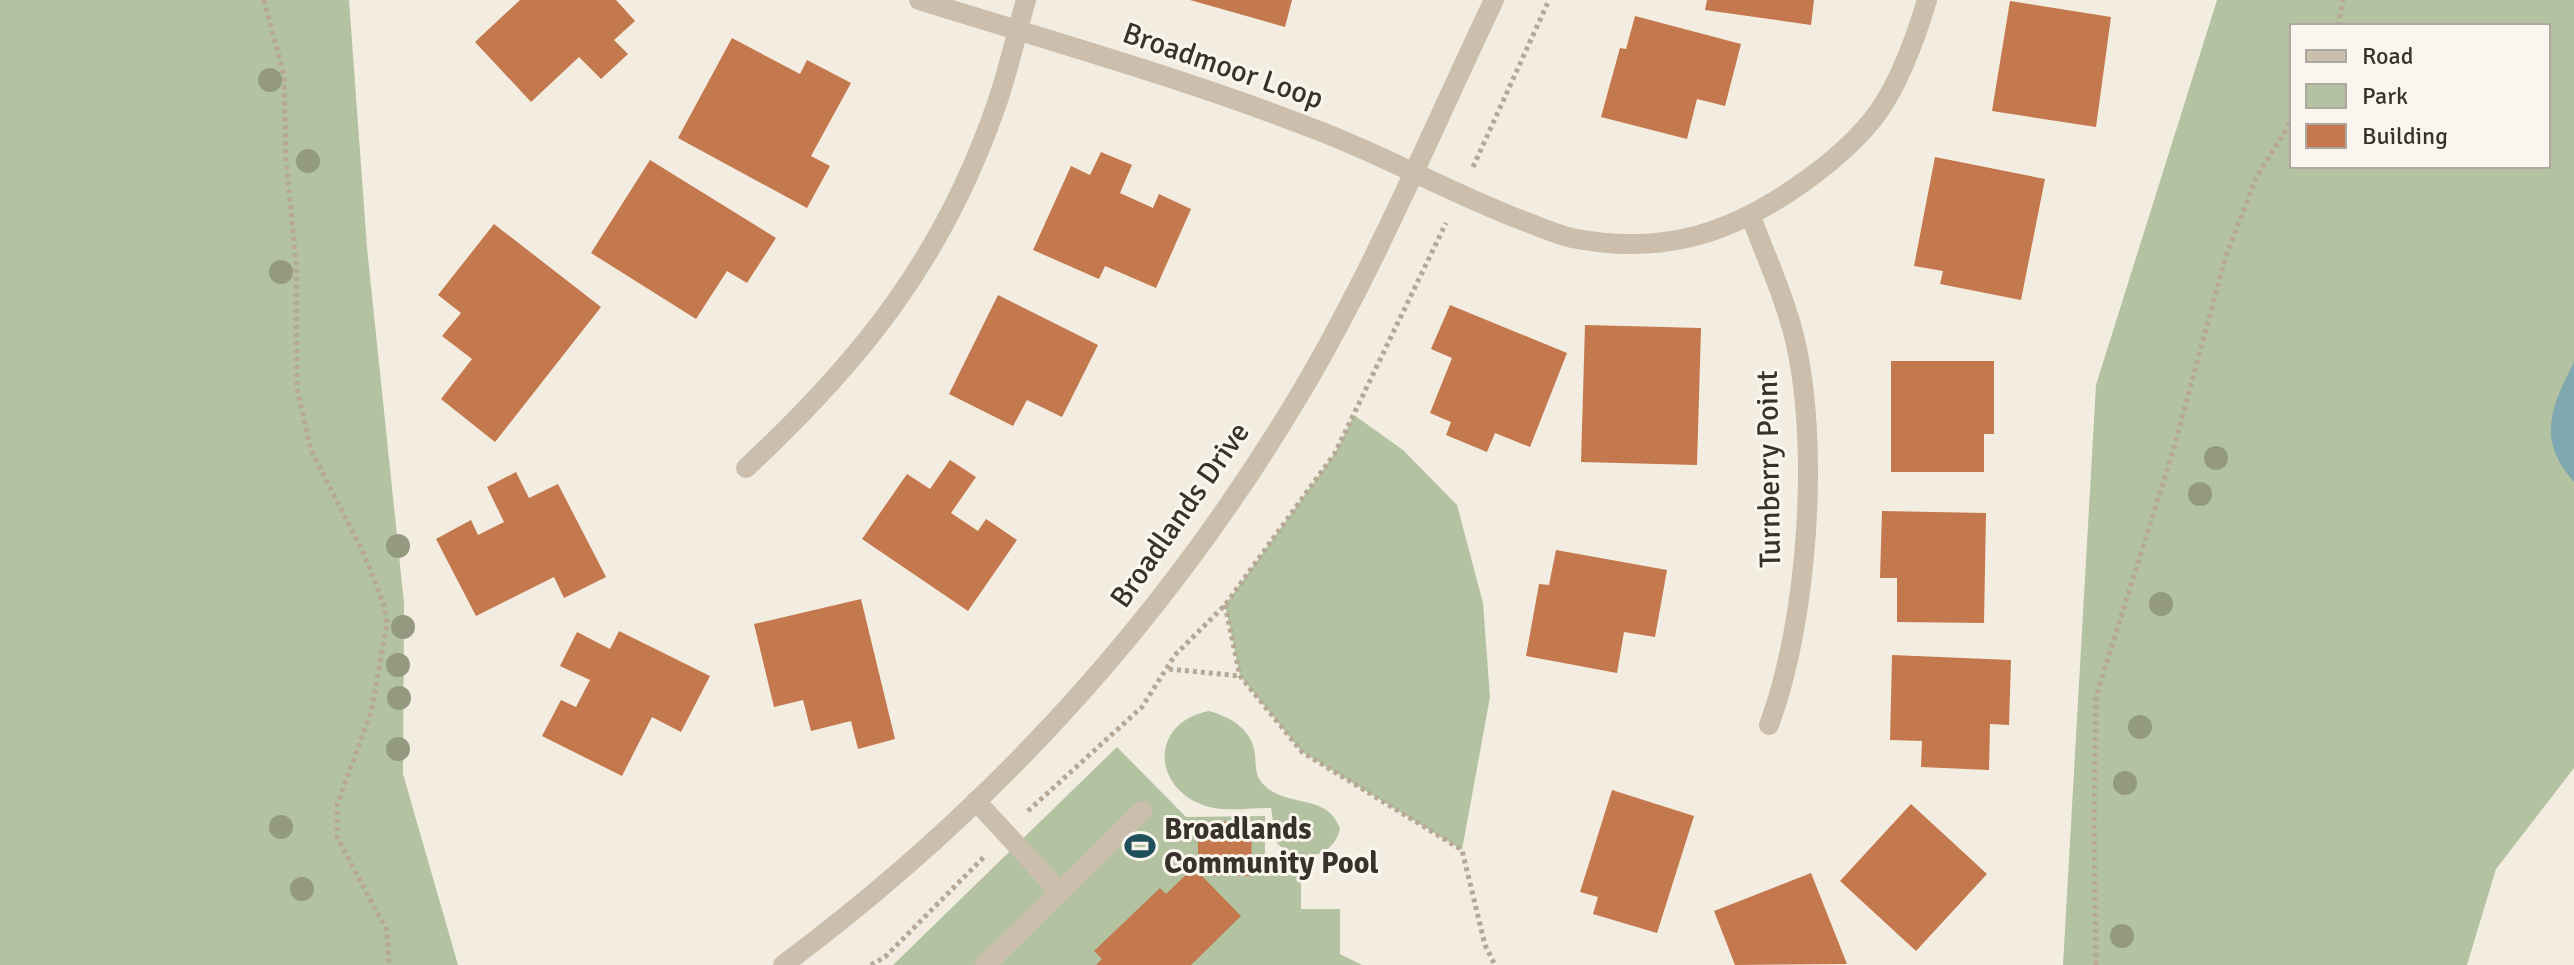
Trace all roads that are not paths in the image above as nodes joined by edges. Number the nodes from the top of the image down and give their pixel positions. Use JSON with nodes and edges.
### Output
{"nodes":[{"id":1,"x":919,"y":0,"type":"edge"},
{"id":2,"x":1026,"y":0,"type":"edge"},
{"id":3,"x":1494,"y":0,"type":"edge"},
{"id":4,"x":1927,"y":0,"type":"edge"},
{"id":5,"x":1017,"y":30,"type":"junction"},
{"id":6,"x":1412,"y":173,"type":"junction"},
{"id":7,"x":1751,"y":217,"type":"junction"},
{"id":8,"x":746,"y":468,"type":"dead end"},
{"id":9,"x":1769,"y":725,"type":"dead end"},
{"id":10,"x":976,"y":801,"type":"junction"},
{"id":11,"x":1142,"y":811,"type":"dead end"},
{"id":12,"x":1060,"y":892,"type":"junction"},
{"id":13,"x":783,"y":965,"type":"edge"},
{"id":14,"x":985,"y":965,"type":"edge"}],
"edges":[{"from":1,"to":5,"type":"street","name":"Broadmoor Loop"},
{"from":2,"to":5,"type":"street"},
{"from":3,"to":6,"type":"street","name":"Broadlands Drive"},
{"from":4,"to":7,"type":"street","name":"Broadmoor Loop"},
{"from":5,"to":6,"type":"street","name":"Broadmoor Loop"},
{"from":5,"to":8,"type":"street"},
{"from":6,"to":7,"type":"street","name":"Broadmoor Loop"},
{"from":6,"to":10,"type":"street","name":"Broadlands Drive"},
{"from":7,"to":9,"type":"street","name":"Turnberry Point"},
{"from":10,"to":12,"type":"street"},
{"from":10,"to":13,"type":"street","name":"Broadlands Drive"},
{"from":11,"to":12,"type":"street"},
{"from":12,"to":14,"type":"street"}]}
